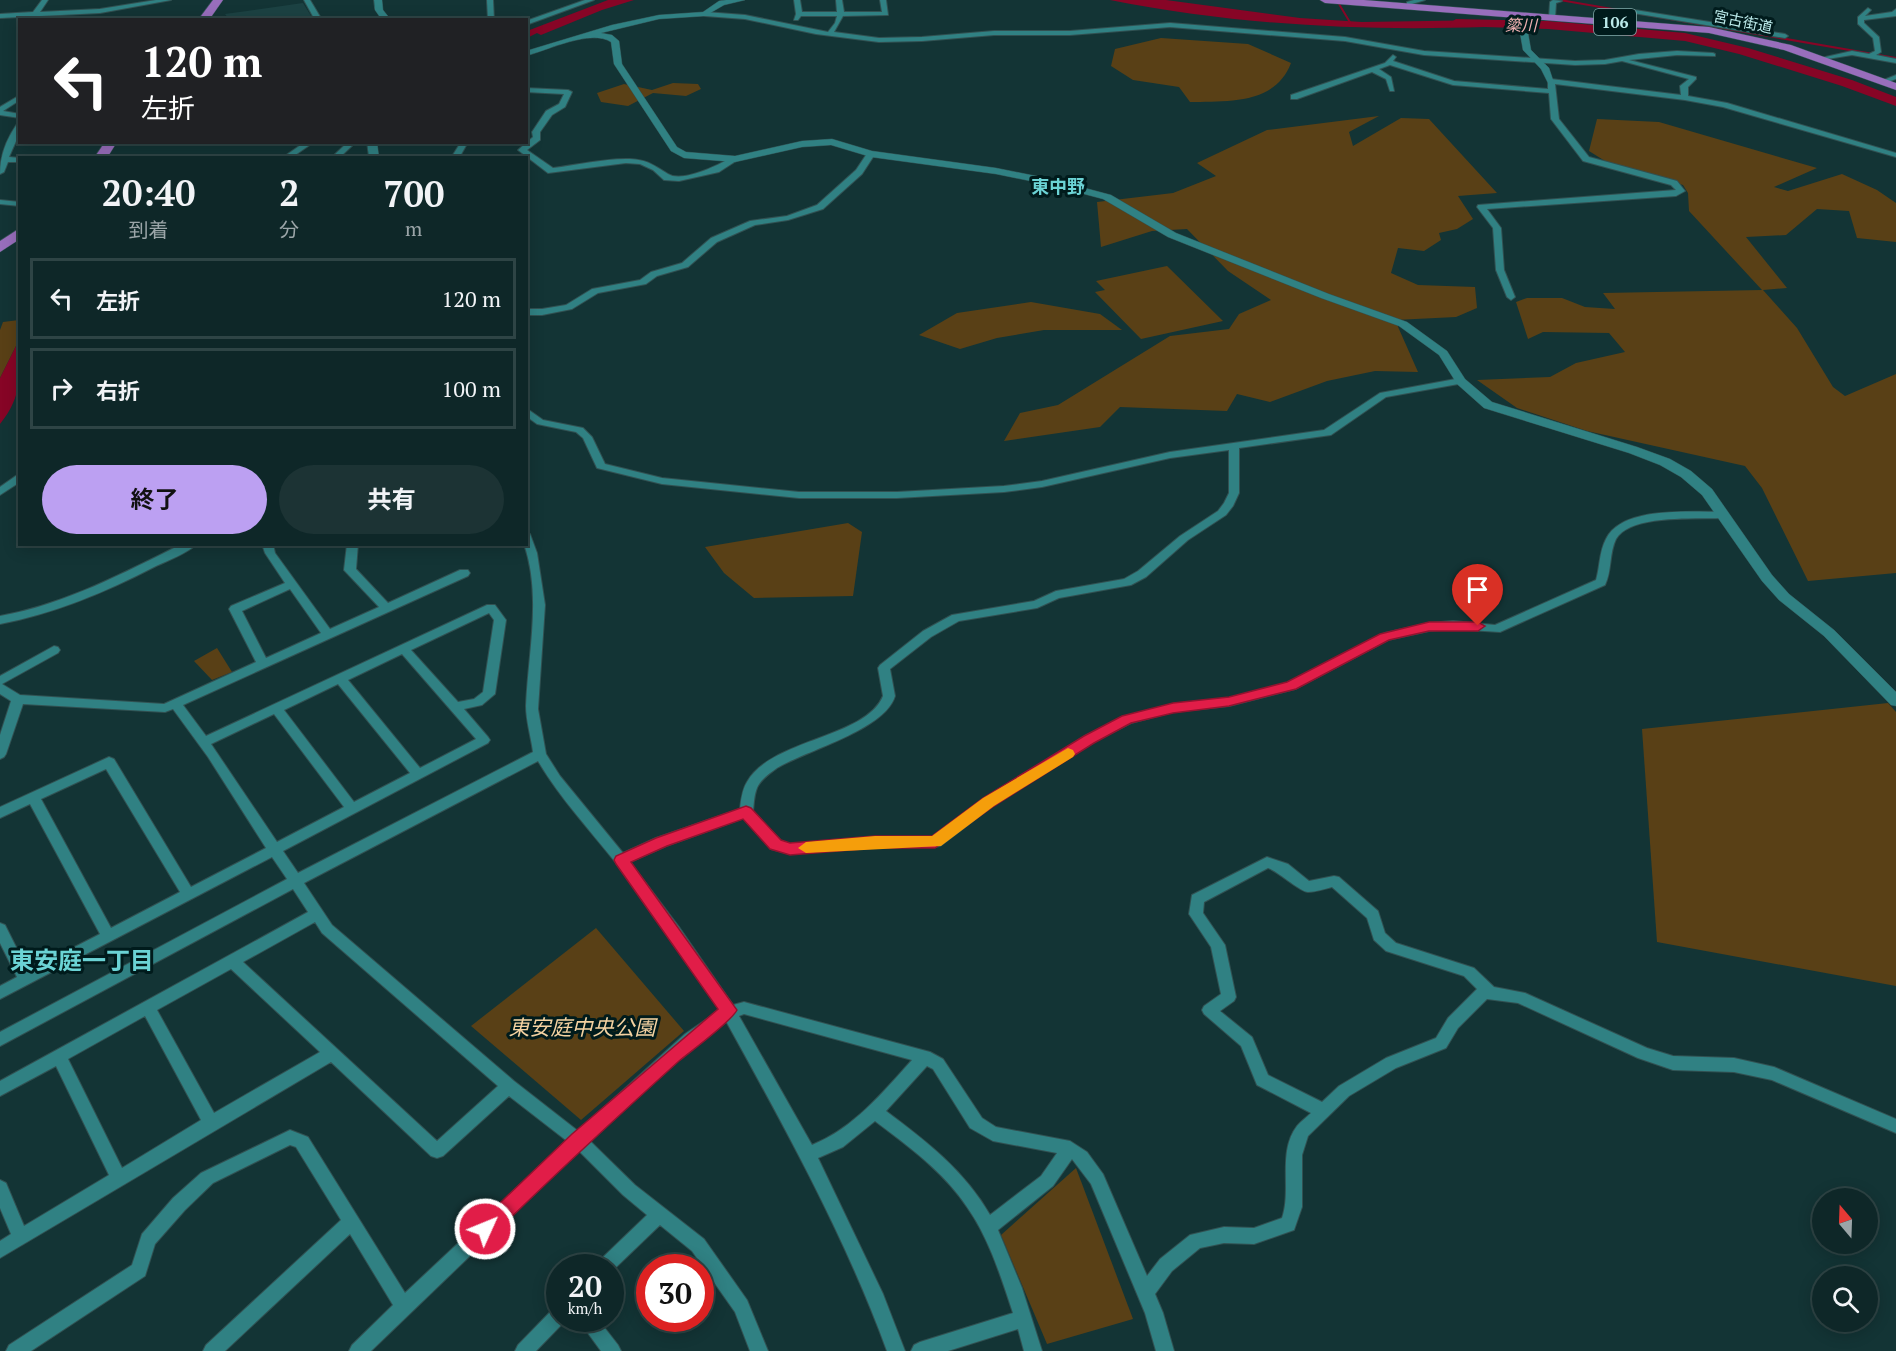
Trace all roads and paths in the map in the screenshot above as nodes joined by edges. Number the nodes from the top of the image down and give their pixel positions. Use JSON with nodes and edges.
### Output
{"nodes":[{"id":1,"x":45,"y":0,"type":"edge"},
{"id":2,"x":114,"y":0,"type":"edge"},
{"id":3,"x":168,"y":0,"type":"edge"},
{"id":4,"x":218,"y":0,"type":"edge"},
{"id":5,"x":227,"y":0,"type":"edge"},
{"id":6,"x":307,"y":0,"type":"edge"},
{"id":7,"x":378,"y":0,"type":"edge"},
{"id":8,"x":490,"y":0,"type":"edge"},
{"id":9,"x":591,"y":0,"type":"edge"},
{"id":10,"x":741,"y":0,"type":"edge"},
{"id":11,"x":797,"y":0,"type":"edge"},
{"id":12,"x":839,"y":0,"type":"edge"},
{"id":13,"x":882,"y":0,"type":"edge"},
{"id":14,"x":1325,"y":0,"type":"edge"},
{"id":15,"x":1422,"y":0,"type":"edge"},
{"id":16,"x":1345,"y":1,"type":"edge"},
{"id":17,"x":1559,"y":1,"type":"edge"},
{"id":18,"x":1409,"y":7,"type":"junction"},
{"id":19,"x":1896,"y":7,"type":"edge"},
{"id":20,"x":112,"y":9,"type":"junction"},
{"id":21,"x":1868,"y":10,"type":"dead end"},
{"id":22,"x":99,"y":11,"type":"junction"},
{"id":23,"x":1635,"y":12,"type":"dead end"},
{"id":24,"x":35,"y":14,"type":"junction"},
{"id":25,"x":705,"y":14,"type":"junction"},
{"id":26,"x":799,"y":14,"type":"junction"},
{"id":27,"x":842,"y":14,"type":"junction"},
{"id":28,"x":0,"y":16,"type":"edge"},
{"id":29,"x":96,"y":18,"type":"edge"},
{"id":30,"x":204,"y":18,"type":"edge"},
{"id":31,"x":214,"y":18,"type":"edge"},
{"id":32,"x":318,"y":18,"type":"edge"},
{"id":33,"x":385,"y":18,"type":"edge"},
{"id":34,"x":491,"y":18,"type":"edge"},
{"id":35,"x":1522,"y":18,"type":"junction"},
{"id":36,"x":1552,"y":18,"type":"junction"},
{"id":37,"x":1861,"y":19,"type":"junction"},
{"id":38,"x":528,"y":22,"type":"edge"},
{"id":39,"x":789,"y":26,"type":"junction"},
{"id":40,"x":589,"y":34,"type":"junction"},
{"id":41,"x":829,"y":34,"type":"junction"},
{"id":42,"x":1785,"y":36,"type":"dead end"},
{"id":43,"x":1399,"y":50,"type":"junction"},
{"id":44,"x":528,"y":53,"type":"edge"},
{"id":45,"x":1713,"y":55,"type":"dead end"},
{"id":46,"x":1872,"y":55,"type":"junction"},
{"id":47,"x":1533,"y":58,"type":"junction"},
{"id":48,"x":1622,"y":59,"type":"junction"},
{"id":49,"x":1823,"y":59,"type":"junction"},
{"id":50,"x":1896,"y":61,"type":"edge"},
{"id":51,"x":1388,"y":62,"type":"junction"},
{"id":52,"x":1373,"y":69,"type":"junction"},
{"id":53,"x":1896,"y":77,"type":"edge"},
{"id":54,"x":1882,"y":82,"type":"junction"},
{"id":55,"x":1551,"y":86,"type":"junction"},
{"id":56,"x":1896,"y":87,"type":"edge"},
{"id":57,"x":528,"y":90,"type":"edge"},
{"id":58,"x":1392,"y":90,"type":"dead end"},
{"id":59,"x":1294,"y":97,"type":"dead end"},
{"id":60,"x":1685,"y":98,"type":"junction"},
{"id":61,"x":17,"y":101,"type":"edge"},
{"id":62,"x":0,"y":102,"type":"edge"},
{"id":63,"x":0,"y":111,"type":"edge"},
{"id":64,"x":18,"y":116,"type":"edge"},
{"id":65,"x":18,"y":130,"type":"edge"},
{"id":66,"x":308,"y":144,"type":"edge"},
{"id":67,"x":351,"y":144,"type":"edge"},
{"id":68,"x":871,"y":154,"type":"junction"},
{"id":69,"x":1896,"y":155,"type":"edge"},
{"id":70,"x":288,"y":156,"type":"edge"},
{"id":71,"x":336,"y":156,"type":"edge"},
{"id":72,"x":3,"y":159,"type":"junction"},
{"id":73,"x":735,"y":159,"type":"junction"},
{"id":74,"x":18,"y":160,"type":"edge"},
{"id":75,"x":0,"y":172,"type":"edge"},
{"id":76,"x":0,"y":202,"type":"edge"},
{"id":77,"x":18,"y":204,"type":"edge"},
{"id":78,"x":18,"y":234,"type":"edge"},
{"id":79,"x":18,"y":242,"type":"edge"},
{"id":80,"x":0,"y":248,"type":"edge"},
{"id":81,"x":0,"y":255,"type":"edge"},
{"id":82,"x":1511,"y":297,"type":"dead end"},
{"id":83,"x":528,"y":312,"type":"edge"},
{"id":84,"x":1461,"y":381,"type":"junction"},
{"id":85,"x":528,"y":413,"type":"edge"},
{"id":86,"x":1234,"y":446,"type":"junction"},
{"id":87,"x":18,"y":478,"type":"edge"},
{"id":88,"x":0,"y":492,"type":"edge"},
{"id":89,"x":1723,"y":515,"type":"junction"},
{"id":90,"x":528,"y":542,"type":"edge"},
{"id":91,"x":188,"y":546,"type":"edge"},
{"id":92,"x":268,"y":546,"type":"edge"},
{"id":93,"x":353,"y":546,"type":"edge"},
{"id":94,"x":464,"y":573,"type":"dead end"},
{"id":95,"x":292,"y":584,"type":"junction"},
{"id":96,"x":386,"y":607,"type":"junction"},
{"id":97,"x":0,"y":620,"type":"edge"},
{"id":98,"x":327,"y":633,"type":"junction"},
{"id":99,"x":404,"y":649,"type":"junction"},
{"id":100,"x":54,"y":650,"type":"dead end"},
{"id":101,"x":262,"y":662,"type":"junction"},
{"id":102,"x":340,"y":678,"type":"junction"},
{"id":103,"x":0,"y":681,"type":"edge"},
{"id":104,"x":0,"y":688,"type":"edge"},
{"id":105,"x":18,"y":699,"type":"junction"},
{"id":106,"x":1896,"y":701,"type":"edge"},
{"id":107,"x":175,"y":703,"type":"junction"},
{"id":108,"x":456,"y":707,"type":"junction"},
{"id":109,"x":276,"y":708,"type":"junction"},
{"id":110,"x":204,"y":742,"type":"junction"},
{"id":111,"x":0,"y":754,"type":"edge"},
{"id":112,"x":540,"y":754,"type":"junction"},
{"id":113,"x":418,"y":774,"type":"junction"},
{"id":114,"x":33,"y":797,"type":"junction"},
{"id":115,"x":352,"y":809,"type":"junction"},
{"id":116,"x":746,"y":812,"type":"junction"},
{"id":117,"x":0,"y":813,"type":"edge"},
{"id":118,"x":273,"y":850,"type":"junction"},
{"id":119,"x":621,"y":860,"type":"junction"},
{"id":120,"x":295,"y":881,"type":"junction"},
{"id":121,"x":188,"y":893,"type":"junction"},
{"id":122,"x":317,"y":914,"type":"junction"},
{"id":123,"x":0,"y":929,"type":"edge"},
{"id":124,"x":108,"y":935,"type":"junction"},
{"id":125,"x":232,"y":961,"type":"junction"},
{"id":126,"x":25,"y":979,"type":"junction"},
{"id":127,"x":1489,"y":992,"type":"junction"},
{"id":128,"x":0,"y":993,"type":"edge"},
{"id":129,"x":147,"y":1008,"type":"junction"},
{"id":130,"x":728,"y":1010,"type":"junction"},
{"id":131,"x":0,"y":1039,"type":"edge"},
{"id":132,"x":331,"y":1054,"type":"junction"},
{"id":133,"x":58,"y":1056,"type":"junction"},
{"id":134,"x":925,"y":1058,"type":"junction"},
{"id":135,"x":509,"y":1086,"type":"junction"},
{"id":136,"x":0,"y":1089,"type":"edge"},
{"id":137,"x":1323,"y":1111,"type":"junction"},
{"id":138,"x":876,"y":1112,"type":"junction"},
{"id":139,"x":211,"y":1123,"type":"junction"},
{"id":140,"x":1896,"y":1126,"type":"edge"},
{"id":141,"x":578,"y":1140,"type":"junction"},
{"id":142,"x":1070,"y":1148,"type":"junction"},
{"id":143,"x":808,"y":1154,"type":"junction"},
{"id":144,"x":119,"y":1178,"type":"junction"},
{"id":145,"x":0,"y":1188,"type":"edge"},
{"id":146,"x":659,"y":1215,"type":"junction"},
{"id":147,"x":350,"y":1223,"type":"junction"},
{"id":148,"x":988,"y":1227,"type":"junction"},
{"id":149,"x":21,"y":1238,"type":"junction"},
{"id":150,"x":0,"y":1250,"type":"edge"},
{"id":151,"x":619,"y":1254,"type":"edge"},
{"id":152,"x":1145,"y":1293,"type":"junction"},
{"id":153,"x":404,"y":1307,"type":"junction"},
{"id":154,"x":1022,"y":1319,"type":"junction"},
{"id":155,"x":546,"y":1328,"type":"edge"},
{"id":156,"x":597,"y":1332,"type":"edge"},
{"id":157,"x":15,"y":1351,"type":"edge"},
{"id":158,"x":212,"y":1351,"type":"edge"},
{"id":159,"x":358,"y":1351,"type":"edge"},
{"id":160,"x":524,"y":1351,"type":"edge"},
{"id":161,"x":612,"y":1351,"type":"edge"},
{"id":162,"x":759,"y":1351,"type":"edge"},
{"id":163,"x":896,"y":1351,"type":"edge"},
{"id":164,"x":920,"y":1351,"type":"edge"},
{"id":165,"x":1033,"y":1351,"type":"edge"},
{"id":166,"x":1165,"y":1351,"type":"edge"}],
"edges":[{"from":1,"to":24,"type":"street"},
{"from":2,"to":20,"type":"street"},
{"from":3,"to":20,"type":"street"},
{"from":4,"to":30,"type":"highway"},
{"from":5,"to":31,"type":"highway"},
{"from":6,"to":32,"type":"street"},
{"from":7,"to":33,"type":"street"},
{"from":8,"to":34,"type":"street"},
{"from":9,"to":38,"type":"street"},
{"from":10,"to":25,"type":"street"},
{"from":11,"to":26,"type":"street"},
{"from":12,"to":27,"type":"street"},
{"from":13,"to":27,"type":"street"},
{"from":14,"to":16,"type":"highway","name":"宮古街道","number":"106"},
{"from":15,"to":18,"type":"street"},
{"from":16,"to":18,"type":"highway","name":"宮古街道","number":"106"},
{"from":17,"to":36,"type":"street"},
{"from":18,"to":35,"type":"highway","name":"宮古街道","number":"106"},
{"from":19,"to":37,"type":"street"},
{"from":20,"to":22,"type":"street"},
{"from":21,"to":37,"type":"street"},
{"from":22,"to":24,"type":"street"},
{"from":22,"to":29,"type":"street"},
{"from":23,"to":42,"type":"street"},
{"from":24,"to":28,"type":"street"},
{"from":25,"to":39,"type":"street"},
{"from":25,"to":40,"type":"street"},
{"from":26,"to":27,"type":"street"},
{"from":26,"to":39,"type":"street"},
{"from":27,"to":41,"type":"street"},
{"from":35,"to":36,"type":"highway","name":"宮古街道","number":"106"},
{"from":35,"to":47,"type":"street"},
{"from":36,"to":49,"type":"highway","name":"宮古街道","number":"106"},
{"from":37,"to":46,"type":"street"},
{"from":39,"to":41,"type":"street"},
{"from":40,"to":44,"type":"street"},
{"from":40,"to":73,"type":"street"},
{"from":41,"to":43,"type":"street"},
{"from":43,"to":47,"type":"street"},
{"from":43,"to":51,"type":"street"},
{"from":45,"to":48,"type":"street"},
{"from":46,"to":49,"type":"street"},
{"from":46,"to":50,"type":"street"},
{"from":47,"to":48,"type":"street"},
{"from":47,"to":55,"type":"street"},
{"from":48,"to":60,"type":"street"},
{"from":49,"to":54,"type":"highway","name":"宮古街道","number":"106"},
{"from":51,"to":52,"type":"street"},
{"from":51,"to":55,"type":"street"},
{"from":52,"to":58,"type":"street"},
{"from":52,"to":59,"type":"street"},
{"from":53,"to":54,"type":"street"},
{"from":54,"to":56,"type":"highway","name":"宮古街道","number":"106"},
{"from":55,"to":60,"type":"street"},
{"from":55,"to":82,"type":"street"},
{"from":57,"to":73,"type":"street"},
{"from":60,"to":69,"type":"street"},
{"from":61,"to":62,"type":"street"},
{"from":61,"to":63,"type":"street"},
{"from":63,"to":64,"type":"street"},
{"from":65,"to":72,"type":"street"},
{"from":66,"to":70,"type":"street"},
{"from":67,"to":71,"type":"street"},
{"from":68,"to":73,"type":"street"},
{"from":68,"to":83,"type":"street"},
{"from":68,"to":84,"type":"street"},
{"from":72,"to":74,"type":"street"},
{"from":72,"to":75,"type":"street"},
{"from":76,"to":77,"type":"street"},
{"from":78,"to":80,"type":"highway"},
{"from":79,"to":81,"type":"highway"},
{"from":84,"to":86,"type":"street"},
{"from":84,"to":89,"type":"street"},
{"from":85,"to":86,"type":"street"},
{"from":86,"to":116,"type":"street"},
{"from":87,"to":88,"type":"street"},
{"from":89,"to":106,"type":"street"},
{"from":89,"to":116,"type":"street"},
{"from":90,"to":112,"type":"street"},
{"from":91,"to":97,"type":"street"},
{"from":92,"to":95,"type":"street"},
{"from":93,"to":96,"type":"street"},
{"from":94,"to":96,"type":"street"},
{"from":95,"to":98,"type":"street"},
{"from":95,"to":101,"type":"street"},
{"from":96,"to":98,"type":"street"},
{"from":98,"to":101,"type":"street"},
{"from":99,"to":102,"type":"street"},
{"from":99,"to":108,"type":"street"},
{"from":99,"to":108,"type":"street"},
{"from":100,"to":103,"type":"street"},
{"from":101,"to":107,"type":"street"},
{"from":102,"to":109,"type":"street"},
{"from":102,"to":113,"type":"street"},
{"from":104,"to":105,"type":"street"},
{"from":105,"to":107,"type":"street"},
{"from":105,"to":111,"type":"street"},
{"from":107,"to":110,"type":"street"},
{"from":108,"to":113,"type":"street"},
{"from":109,"to":110,"type":"street"},
{"from":109,"to":115,"type":"street"},
{"from":110,"to":118,"type":"street"},
{"from":112,"to":119,"type":"street"},
{"from":112,"to":120,"type":"street"},
{"from":113,"to":115,"type":"street"},
{"from":114,"to":117,"type":"street"},
{"from":114,"to":121,"type":"street"},
{"from":114,"to":124,"type":"street"},
{"from":115,"to":118,"type":"street"},
{"from":116,"to":119,"type":"street"},
{"from":118,"to":120,"type":"street"},
{"from":118,"to":121,"type":"street"},
{"from":119,"to":130,"type":"street"},
{"from":120,"to":122,"type":"street"},
{"from":120,"to":131,"type":"street"},
{"from":121,"to":124,"type":"street"},
{"from":122,"to":125,"type":"street"},
{"from":122,"to":135,"type":"street"},
{"from":123,"to":126,"type":"street"},
{"from":124,"to":126,"type":"street"},
{"from":125,"to":129,"type":"street"},
{"from":125,"to":132,"type":"street"},
{"from":126,"to":128,"type":"street"},
{"from":127,"to":137,"type":"street"},
{"from":127,"to":137,"type":"street"},
{"from":127,"to":140,"type":"street"},
{"from":129,"to":133,"type":"street"},
{"from":129,"to":139,"type":"street"},
{"from":130,"to":134,"type":"street"},
{"from":130,"to":141,"type":"street"},
{"from":130,"to":143,"type":"street"},
{"from":132,"to":135,"type":"street"},
{"from":132,"to":139,"type":"street"},
{"from":133,"to":136,"type":"street"},
{"from":133,"to":144,"type":"street"},
{"from":134,"to":138,"type":"street"},
{"from":134,"to":142,"type":"street"},
{"from":135,"to":141,"type":"street"},
{"from":137,"to":152,"type":"street"},
{"from":138,"to":143,"type":"street"},
{"from":138,"to":148,"type":"street"},
{"from":139,"to":144,"type":"street"},
{"from":141,"to":146,"type":"street"},
{"from":141,"to":153,"type":"street"},
{"from":142,"to":148,"type":"street"},
{"from":142,"to":152,"type":"street"},
{"from":143,"to":163,"type":"street"},
{"from":144,"to":149,"type":"street"},
{"from":145,"to":149,"type":"street"},
{"from":146,"to":151,"type":"street"},
{"from":146,"to":162,"type":"street"},
{"from":147,"to":153,"type":"street"},
{"from":147,"to":157,"type":"street"},
{"from":147,"to":158,"type":"street"},
{"from":148,"to":154,"type":"street"},
{"from":149,"to":150,"type":"street"},
{"from":152,"to":166,"type":"street"},
{"from":153,"to":159,"type":"street"},
{"from":154,"to":164,"type":"street"},
{"from":154,"to":165,"type":"street"},
{"from":155,"to":160,"type":"street"},
{"from":156,"to":161,"type":"street"}]}
